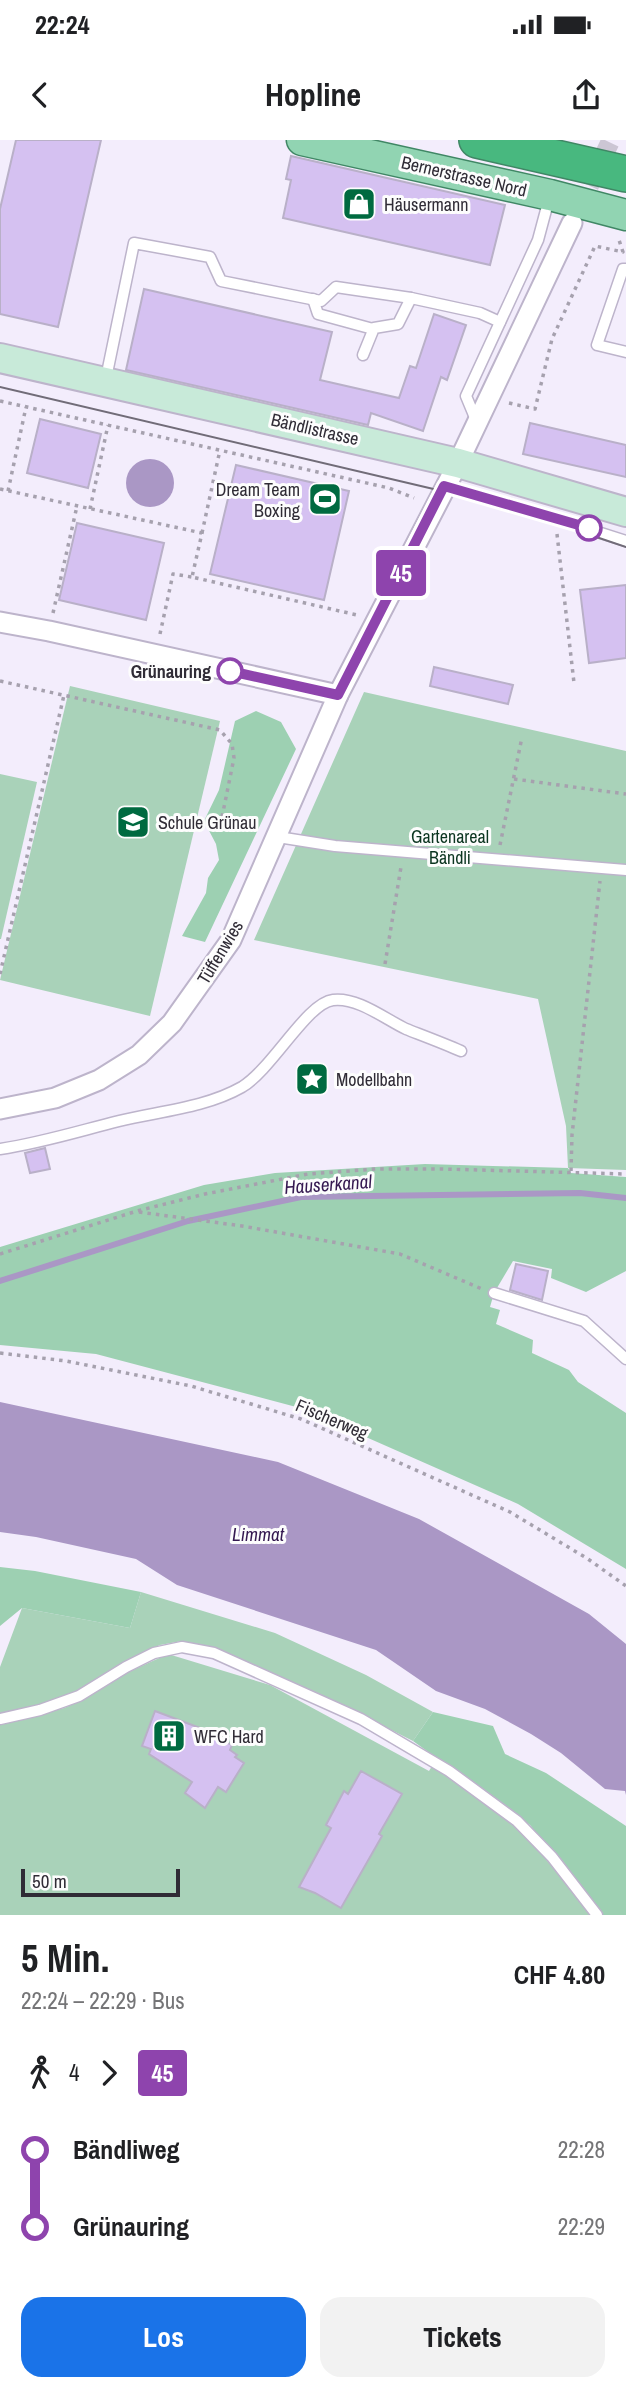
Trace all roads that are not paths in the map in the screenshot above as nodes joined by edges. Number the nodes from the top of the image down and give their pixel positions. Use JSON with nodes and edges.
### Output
{"nodes":[{"id":1,"x":302,"y":140,"type":"edge"},
{"id":2,"x":477,"y":140,"type":"edge"},
{"id":3,"x":626,"y":174,"type":"edge"},
{"id":4,"x":550,"y":195,"type":"junction"},
{"id":5,"x":626,"y":215,"type":"edge"},
{"id":6,"x":572,"y":223,"type":"tunnel mouth"},
{"id":7,"x":626,"y":269,"type":"edge"},
{"id":8,"x":411,"y":298,"type":"junction"},
{"id":9,"x":313,"y":299,"type":"junction"},
{"id":10,"x":500,"y":322,"type":"junction"},
{"id":11,"x":373,"y":329,"type":"junction"},
{"id":12,"x":626,"y":352,"type":"edge"},
{"id":13,"x":363,"y":355,"type":"dead end"},
{"id":14,"x":0,"y":359,"type":"edge"},
{"id":15,"x":105,"y":382,"type":"junction"},
{"id":16,"x":477,"y":421,"type":"junction"},
{"id":17,"x":451,"y":474,"type":"junction"},
{"id":18,"x":626,"y":512,"type":"edge"},
{"id":19,"x":626,"y":541,"type":"edge"},
{"id":20,"x":0,"y":622,"type":"edge"},
{"id":21,"x":338,"y":695,"type":"junction"},
{"id":22,"x":278,"y":837,"type":"junction"},
{"id":23,"x":626,"y":870,"type":"edge"},
{"id":24,"x":461,"y":1051,"type":"dead end"},
{"id":25,"x":0,"y":1109,"type":"edge"},
{"id":26,"x":0,"y":1149,"type":"edge"},
{"id":27,"x":494,"y":1293,"type":"road end"},
{"id":28,"x":626,"y":1359,"type":"edge"},
{"id":29,"x":0,"y":1719,"type":"edge"},
{"id":30,"x":597,"y":1915,"type":"edge"}],
"edges":[{"from":1,"to":4,"type":"main road","name":"Bernerstrasse Nord"},
{"from":2,"to":3,"type":"highway"},
{"from":4,"to":5,"type":"main road","name":"Bernerstrasse Nord"},
{"from":4,"to":10,"type":"lane"},
{"from":6,"to":16,"type":"street"},
{"from":7,"to":12,"type":"lane"},
{"from":8,"to":9,"type":"lane"},
{"from":8,"to":10,"type":"lane"},
{"from":8,"to":11,"type":"lane"},
{"from":9,"to":11,"type":"lane"},
{"from":9,"to":15,"type":"lane"},
{"from":10,"to":16,"type":"lane"},
{"from":11,"to":13,"type":"lane"},
{"from":14,"to":15,"type":"street","name":"Bändlistrasse"},
{"from":15,"to":17,"type":"street","name":"Bändlistrasse"},
{"from":16,"to":17,"type":"street"},
{"from":17,"to":18,"type":"street","name":"Bändlistrasse"},
{"from":17,"to":19,"type":"lane"},
{"from":17,"to":21,"type":"street"},
{"from":20,"to":21,"type":"street"},
{"from":21,"to":22,"type":"street","name":"Tüffenwies"},
{"from":22,"to":23,"type":"lane"},
{"from":22,"to":25,"type":"street","name":"Tüffenwies"},
{"from":24,"to":26,"type":"lane"},
{"from":27,"to":28,"type":"lane"},
{"from":29,"to":30,"type":"lane"}]}
